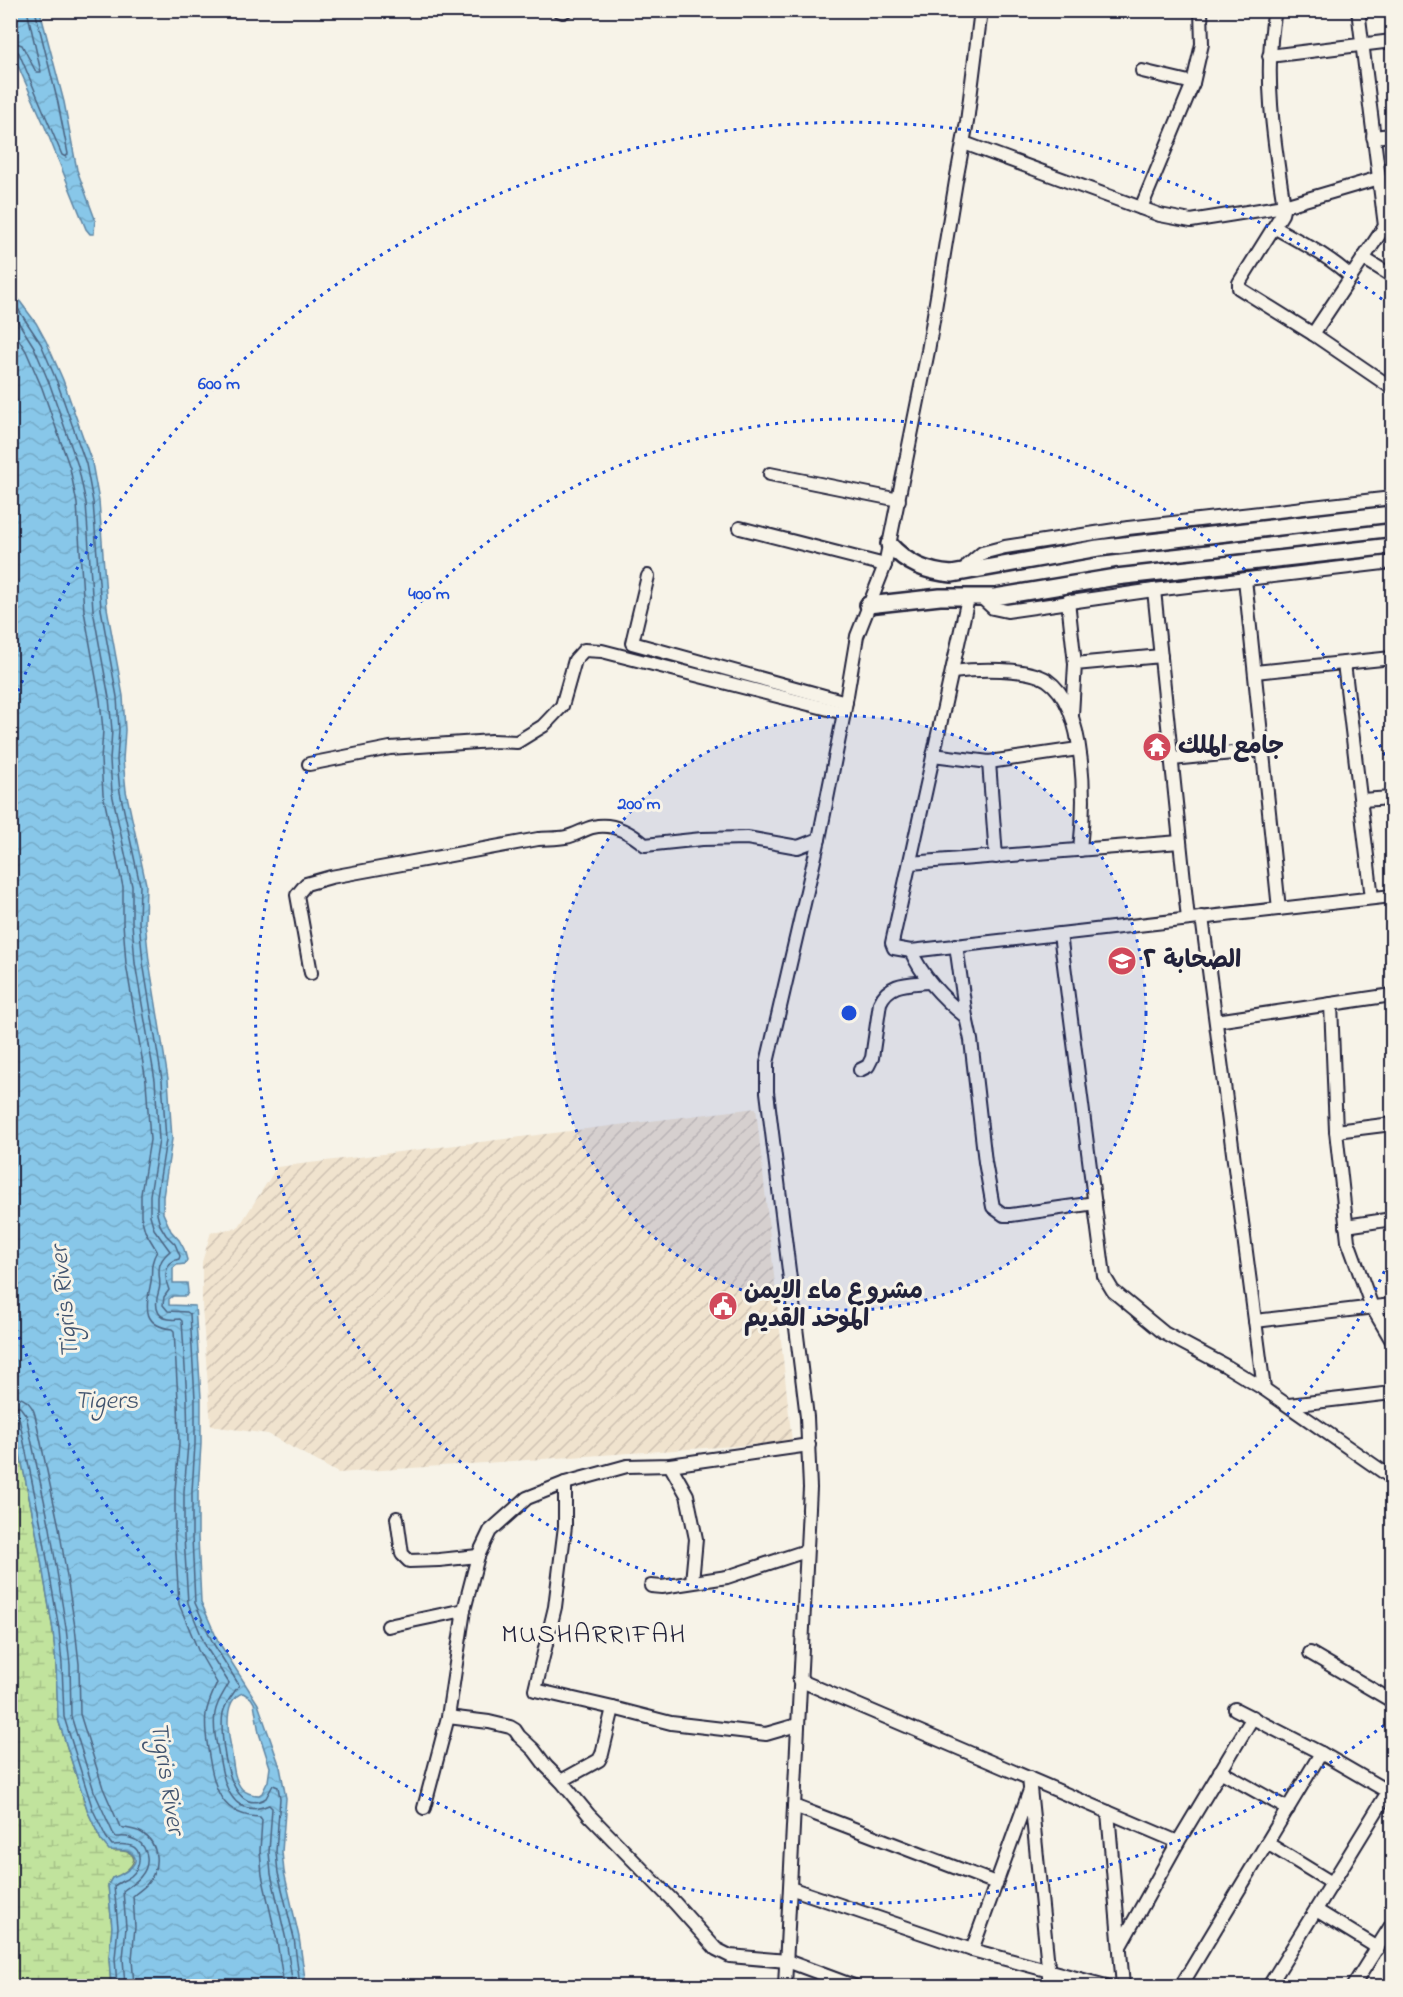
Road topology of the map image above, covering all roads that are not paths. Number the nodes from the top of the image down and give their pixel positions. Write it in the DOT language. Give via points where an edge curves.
graph roads {
  1 [pos="558,10"];
  2 [pos="566,10"];
  3 [pos="981,10"];
  4 [pos="1201,10"];
  5 [pos="1275,10"];
  6 [pos="1358,10"];
  7 [pos="1392,41"];
  8 [pos="1362,44"];
  9 [pos="1269,56"];
  10 [pos="1142,71"];
  11 [pos="1193,82"];
  12 [pos="1392,135"];
  13 [pos="1373,137"];
  14 [pos="964,143"];
  15 [pos="1379,178"];
  16 [pos="1284,206"];
  17 [pos="1141,208"];
  18 [pos="1388,226"];
  19 [pos="1274,227"];
  20 [pos="1363,258"];
  21 [pos="1351,276"];
  22 [pos="1392,276"];
  23 [pos="1313,334"];
  24 [pos="1392,388"];
  25 [pos="770,474"];
  26 [pos="1392,498"];
  27 [pos="899,500"];
  28 [pos="1392,514"];
  29 [pos="740,528"];
  30 [pos="890,544"];
  31 [pos="1392,546"];
  32 [pos="1392,562"];
  33 [pos="885,565"];
  34 [pos="941,573"];
  35 [pos="964,573"];
  36 [pos="648,576"];
  37 [pos="1245,579"];
  38 [pos="1154,590"];
  39 [pos="940,597"];
  40 [pos="975,598"];
  41 [pos="1068,601"];
  42 [pos="868,605"];
  43 [pos="1161,656"];
  44 [pos="1392,658"];
  45 [pos="1344,663"];
  46 [pos="1075,664"];
  47 [pos="952,672"];
  48 [pos="1255,672"];
  49 [pos="845,707"];
  50 [pos="1072,716"];
  51 [pos="1078,749"];
  52 [pos="1263,750"];
  53 [pos="933,755"];
  54 [pos="1172,759"];
  55 [pos="990,762"];
  56 [pos="309,764"];
  57 [pos="1392,798"];
  58 [pos="1360,800"];
  59 [pos="819,839"];
  60 [pos="1180,842"];
  61 [pos="1080,850"];
  62 [pos="996,857"];
  63 [pos="910,863"];
  64 [pos="1392,896"];
  65 [pos="1372,898"];
  66 [pos="1280,909"];
  67 [pos="1202,917"];
  68 [pos="1188,919"];
  69 [pos="1060,934"];
  70 [pos="956,945"];
  71 [pos="911,951"];
  72 [pos="311,973"];
  73 [pos="928,982"];
  74 [pos="1392,995"];
  75 [pos="1331,1004"];
  76 [pos="966,1017"];
  77 [pos="1216,1021"];
  78 [pos="860,1070"];
  79 [pos="1392,1124"];
  80 [pos="1336,1131"];
  81 [pos="1095,1203"];
  82 [pos="1392,1219"];
  83 [pos="1346,1226"];
  84 [pos="1392,1305"];
  85 [pos="1372,1307"];
  86 [pos="1256,1321"];
  87 [pos="1392,1341"];
  88 [pos="1264,1389"];
  89 [pos="1392,1393"];
  90 [pos="1289,1405"];
  91 [pos="809,1445"];
  92 [pos="670,1465"];
  93 [pos="1392,1478"];
  94 [pos="565,1484"];
  95 [pos="397,1518"];
  96 [pos="806,1551"];
  97 [pos="478,1556"];
  98 [pos="692,1582"];
  99 [pos="651,1586"];
  100 [pos="464,1610"];
  101 [pos="388,1626"];
  102 [pos="1310,1653"];
  103 [pos="799,1680"];
  104 [pos="1392,1701"];
  105 [pos="614,1708"];
  106 [pos="1235,1708"];
  107 [pos="448,1717"];
  108 [pos="1253,1718"];
  109 [pos="798,1725"];
  110 [pos="1321,1753"];
  111 [pos="1220,1771"];
  112 [pos="561,1780"];
  113 [pos="1030,1782"];
  114 [pos="1390,1793"];
  115 [pos="794,1806"];
  116 [pos="424,1808"];
  117 [pos="1288,1809"];
  118 [pos="1108,1812"];
  119 [pos="1178,1842"];
  120 [pos="1268,1843"];
  121 [pos="996,1883"];
  122 [pos="1332,1883"];
  123 [pos="790,1888"];
  124 [pos="1316,1910"];
  125 [pos="1392,1924"];
  126 [pos="1120,1946"];
  127 [pos="1378,1947"];
  128 [pos="972,1950"];
  129 [pos="787,1961"];
  130 [pos="1049,1972"];
  131 [pos="785,1986"];
  132 [pos="854,1986"];
  133 [pos="1050,1986"];
  134 [pos="1106,1986"];
  135 [pos="1124,1986"];
  136 [pos="1181,1986"];
  137 [pos="1269,1986"];
  138 [pos="1353,1986"];
  1 -- 2 [label="street"];
  3 -- 14 [label="street"];
  4 -- 11 [label="street" via="1202,44"];
  5 -- 9 [label="street"];
  6 -- 8 [label="street"];
  7 -- 8 [label="street"];
  8 -- 9 [label="street"];
  8 -- 13 [label="street"];
  9 -- 16 [label="street"];
  10 -- 11 [label="street"];
  11 -- 17 [label="street"];
  12 -- 13 [label="street"];
  13 -- 15 [label="street"];
  14 -- 17 [label="street"];
  14 -- 27 [label="street"];
  15 -- 16 [label="street"];
  15 -- 18 [label="street"];
  16 -- 17 [label="street" via="1191,221"];
  16 -- 19 [label="street"];
  18 -- 20 [label="street"];
  19 -- 21 [label="street"];
  19 -- 23 [label="street" via="1238,286"];
  20 -- 21 [label="street"];
  20 -- 22 [label="street"];
  21 -- 23 [label="street"];
  23 -- 24 [label="street"];
  25 -- 27 [label="street"];
  26 -- 35 [label="street" via="1118,529 1015,545 982,553"];
  27 -- 30 [label="street"];
  28 -- 35 [label="main road" via="1098,548"];
  29 -- 33 [label="street"];
  30 -- 33 [label="street"];
  30 -- 34 [label="main road" via="908,562"];
  31 -- 40 [label="main road" via="1116,577"];
  32 -- 37 [label="street"];
  33 -- 42 [label="street"];
  34 -- 35 [label="main road"];
  34 -- 39 [label="main road"];
  36 -- 49 [label="street" via="632,643"];
  37 -- 38 [label="street"];
  37 -- 48 [label="street"];
  38 -- 41 [label="street"];
  38 -- 43 [label="street"];
  39 -- 40 [label="main road"];
  39 -- 42 [label="main road"];
  40 -- 41 [label="street" via="1002,611"];
  40 -- 47 [label="street"];
  41 -- 46 [label="street"];
  42 -- 49 [label="street" via="857,636"];
  43 -- 46 [label="street"];
  43 -- 54 [label="street"];
  44 -- 45 [label="street"];
  45 -- 48 [label="street"];
  45 -- 58 [label="street"];
  46 -- 50 [label="street"];
  47 -- 50 [label="street" via="977,669 1028,673 1047,680 1060,693"];
  47 -- 53 [label="street"];
  48 -- 52 [label="street"];
  49 -- 56 [label="street" via="584,650 575,660 562,706 543,726 516,742 390,748"];
  49 -- 59 [label="street"];
  50 -- 51 [label="street"];
  51 -- 55 [label="street"];
  51 -- 61 [label="street" via="1083,810"];
  52 -- 54 [label="street"];
  52 -- 66 [label="street"];
  53 -- 55 [label="street"];
  53 -- 63 [label="street"];
  54 -- 60 [label="street"];
  55 -- 62 [label="street"];
  57 -- 58 [label="street"];
  58 -- 65 [label="street"];
  59 -- 72 [label="street" via="798,848 747,838 645,845 620,829 605,826 567,837 331,877 306,884 297,894"];
  59 -- 91 [label="street" via="767,1063 767,1092"];
  60 -- 61 [label="street"];
  60 -- 68 [label="street"];
  61 -- 62 [label="street"];
  62 -- 63 [label="street"];
  63 -- 71 [label="street" via="892,943 894,948"];
  64 -- 65 [label="street"];
  65 -- 66 [label="street"];
  66 -- 67 [label="street"];
  67 -- 68 [label="street"];
  67 -- 77 [label="street"];
  68 -- 69 [label="street"];
  69 -- 70 [label="street"];
  69 -- 81 [label="street"];
  70 -- 71 [label="street"];
  70 -- 76 [label="street"];
  71 -- 73 [label="street"];
  73 -- 76 [label="street"];
  73 -- 78 [label="street" via="900,985 887,991 880,1003 872,1058"];
  74 -- 75 [label="street"];
  75 -- 77 [label="street"];
  75 -- 80 [label="street"];
  76 -- 81 [label="street" via="993,1207 1011,1215"];
  77 -- 86 [label="street"];
  79 -- 80 [label="street"];
  80 -- 83 [label="street"];
  81 -- 88 [label="street" via="1104,1276 1113,1291 1164,1333"];
  82 -- 83 [label="street"];
  83 -- 85 [label="street" via="1350,1249"];
  84 -- 85 [label="street"];
  85 -- 86 [label="street"];
  85 -- 87 [label="street"];
  86 -- 88 [label="street"];
  88 -- 90 [label="street"];
  89 -- 90 [label="street"];
  90 -- 93 [label="street"];
  91 -- 92 [label="street"];
  91 -- 96 [label="street"];
  92 -- 94 [label="street" via="627,1466"];
  92 -- 98 [label="street" via="687,1495 692,1517 696,1539"];
  94 -- 97 [label="street" via="527,1498 490,1531"];
  94 -- 105 [label="street" via="565,1526 555,1607 535,1690"];
  95 -- 97 [label="street" via="402,1554 409,1561"];
  96 -- 98 [label="street" via="727,1577"];
  96 -- 103 [label="street"];
  97 -- 100 [label="street"];
  98 -- 99 [label="street"];
  100 -- 101 [label="street"];
  100 -- 107 [label="street"];
  102 -- 104 [label="street"];
  103 -- 109 [label="street"];
  103 -- 113 [label="street"];
  105 -- 109 [label="street" via="671,1724 709,1729 766,1734"];
  105 -- 112 [label="street" via="599,1760"];
  106 -- 108 [label="street"];
  107 -- 112 [label="street" via="510,1727"];
  107 -- 116 [label="street"];
  108 -- 110 [label="street"];
  108 -- 111 [label="street"];
  109 -- 115 [label="street"];
  110 -- 114 [label="street"];
  110 -- 117 [label="street"];
  111 -- 117 [label="street"];
  111 -- 119 [label="street"];
  112 -- 129 [label="street" via="589,1815 716,1949 730,1956"];
  113 -- 118 [label="street"];
  113 -- 121 [label="street"];
  113 -- 130 [label="street"];
  114 -- 122 [label="street"];
  115 -- 121 [label="street"];
  115 -- 123 [label="street"];
  117 -- 120 [label="street"];
  118 -- 119 [label="street"];
  118 -- 126 [label="street"];
  119 -- 126 [label="street"];
  120 -- 122 [label="street"];
  120 -- 136 [label="street"];
  121 -- 128 [label="street"];
  122 -- 124 [label="street"];
  123 -- 128 [label="street"];
  123 -- 129 [label="street"];
  124 -- 127 [label="street"];
  124 -- 137 [label="street"];
  125 -- 127 [label="street"];
  126 -- 135 [label="street"];
  127 -- 138 [label="street"];
  128 -- 130 [label="street"];
  129 -- 131 [label="street"];
  129 -- 132 [label="street"];
  130 -- 133 [label="street"];
  130 -- 134 [label="street"];
}
